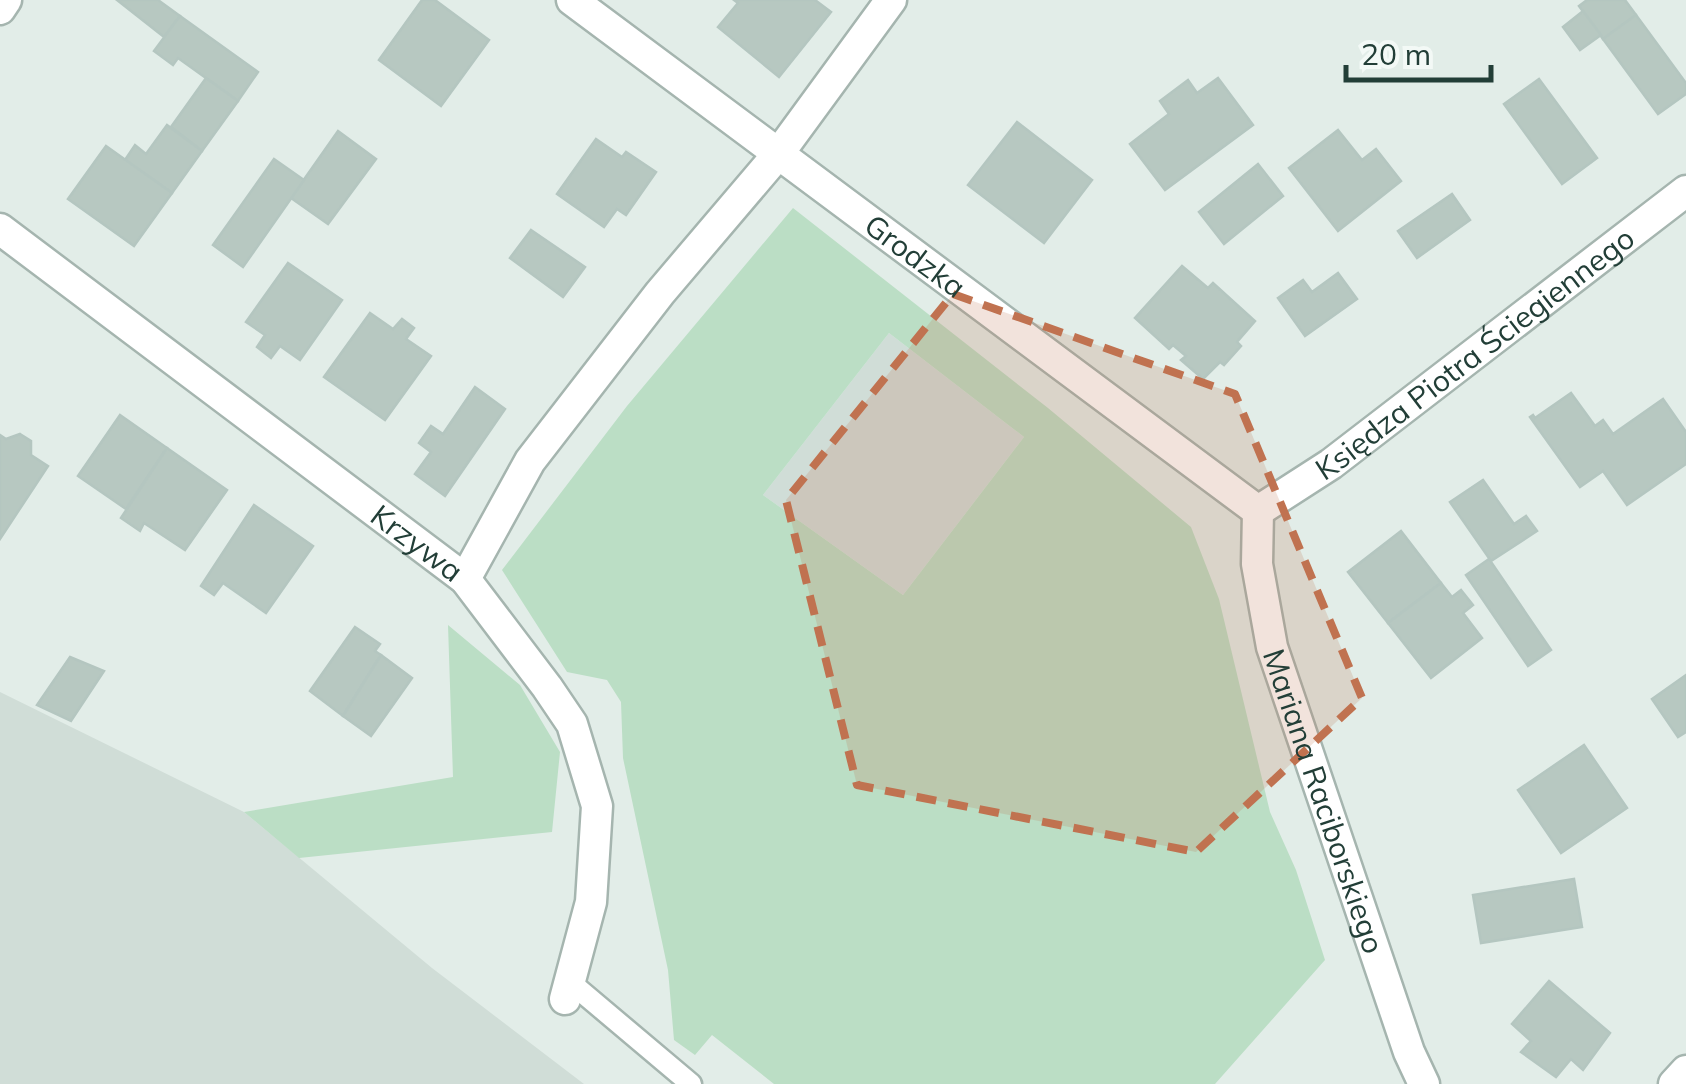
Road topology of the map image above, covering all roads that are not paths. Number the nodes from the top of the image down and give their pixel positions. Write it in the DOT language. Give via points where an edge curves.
graph roads {
  1 [pos="6,0"];
  2 [pos="572,0"];
  3 [pos="891,0"];
  4 [pos="0,8"];
  5 [pos="779,153"];
  6 [pos="1686,191"];
  7 [pos="0,229"];
  8 [pos="1258,511"];
  9 [pos="466,579"];
  10 [pos="568,991"];
  11 [pos="1686,1070"];
  12 [pos="690,1084"];
  13 [pos="1424,1084"];
  14 [pos="1674,1084"];
  1 -- 4 [label="street"];
  2 -- 5 [label="street, Grodzka"];
  3 -- 5 [label="street"];
  5 -- 8 [label="street, Grodzka"];
  5 -- 9 [label="street" via="530,462"];
  6 -- 8 [label="street, Księdza Piotra Ściegiennego" via="1330,464"];
  7 -- 9 [label="street, Krzywa"];
  8 -- 13 [label="street, Mariana Raciborskiego" via="1257,564 1272,647"];
  9 -- 10 [label="street, Krzywa" via="572,724 597,806 591,902"];
  10 -- 12 [label="lane"];
  11 -- 14 [label="street"];
}
